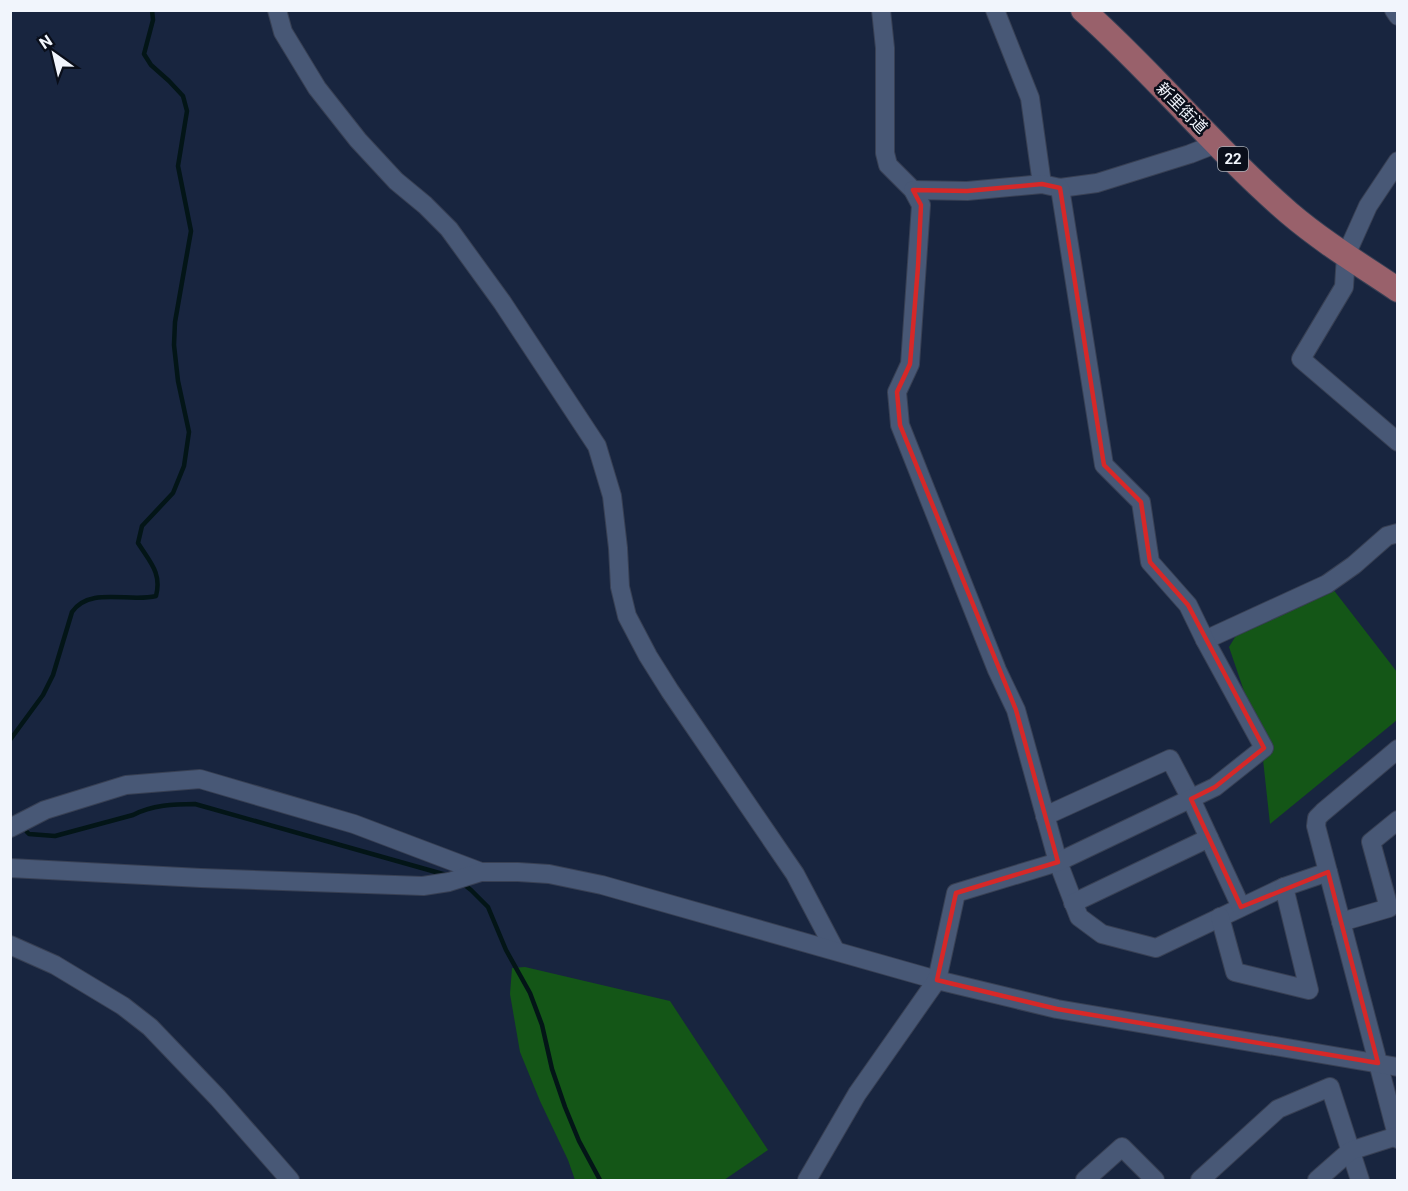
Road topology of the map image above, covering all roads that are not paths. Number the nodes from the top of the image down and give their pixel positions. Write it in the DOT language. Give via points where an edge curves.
graph roads {
  1 [pos="277,10"];
  2 [pos="881,10"];
  3 [pos="995,10"];
  4 [pos="1083,10"];
  5 [pos="1394,10"];
  6 [pos="1398,16"];
  7 [pos="1218,143"];
  8 [pos="1398,161"];
  9 [pos="1051,186"];
  10 [pos="913,190"];
  11 [pos="1346,255"];
  12 [pos="1398,290"];
  13 [pos="1398,442"];
  14 [pos="1398,533"];
  15 [pos="1205,640"];
  16 [pos="1398,749"];
  17 [pos="1191,799"];
  18 [pos="1045,816"];
  19 [pos="1398,820"];
  20 [pos="10,828"];
  21 [pos="1209,838"];
  22 [pos="1058,862"];
  23 [pos="10,868"];
  24 [pos="1328,872"];
  25 [pos="465,877"];
  26 [pos="1284,888"];
  27 [pos="1073,903"];
  28 [pos="1241,907"];
  29 [pos="1393,907"];
  30 [pos="1220,917"];
  31 [pos="1341,922"];
  32 [pos="10,945"];
  33 [pos="835,950"];
  34 [pos="937,980"];
  35 [pos="1378,1063"];
  36 [pos="1398,1067"];
  37 [pos="1397,1137"];
  38 [pos="1350,1151"];
  39 [pos="290,1180"];
  40 [pos="807,1180"];
  41 [pos="1085,1180"];
  42 [pos="1155,1180"];
  43 [pos="1200,1180"];
  44 [pos="1317,1180"];
  45 [pos="1360,1180"];
  1 -- 33 [label="street" via="283,32 317,88 396,181 449,229 597,446 612,496 620,587 627,616 670,691 795,874"];
  2 -- 10 [label="street" via="885,153 888,165"];
  3 -- 9 [label="street" via="1030,98"];
  4 -- 7 [label="main road, 新里街道 / 22"];
  5 -- 6 [label="street"];
  7 -- 9 [label="street" via="1097,183"];
  7 -- 11 [label="main road, 新里街道 / 22" via="1290,213"];
  8 -- 11 [label="street" via="1368,206"];
  9 -- 10 [label="street"];
  9 -- 15 [label="street" via="1104,465 1141,502 1150,562 1188,605"];
  10 -- 18 [label="street" via="921,205 918,267 910,364 897,392 900,425 1016,710"];
  11 -- 12 [label="main road, 新里街道 / 22"];
  11 -- 13 [label="street" via="1344,287 1301,359"];
  14 -- 15 [label="street" via="1387,536 1327,584"];
  15 -- 17 [label="street" via="1264,748 1215,787"];
  16 -- 24 [label="street" via="1317,818"];
  17 -- 18 [label="street" via="1170,759"];
  17 -- 21 [label="street"];
  17 -- 22 [label="street"];
  18 -- 22 [label="street"];
  19 -- 29 [label="street" via="1371,842"];
  20 -- 25 [label="street" via="45,810 126,785 200,779 354,824"];
  21 -- 27 [label="street"];
  21 -- 28 [label="street"];
  22 -- 27 [label="street"];
  22 -- 34 [label="street" via="956,893"];
  23 -- 25 [label="street" via="423,886"];
  24 -- 26 [label="street"];
  24 -- 31 [label="street"];
  25 -- 33 [label="street" via="549,874"];
  26 -- 28 [label="street"];
  26 -- 30 [label="street" via="1309,990 1235,972"];
  27 -- 30 [label="street" via="1079,917 1101,934 1156,948"];
  28 -- 30 [label="street"];
  29 -- 31 [label="street"];
  31 -- 35 [label="street"];
  32 -- 39 [label="street" via="55,965 150,1027"];
  33 -- 34 [label="street"];
  34 -- 35 [label="street" via="1057,1009"];
  34 -- 40 [label="street" via="857,1094"];
  35 -- 36 [label="street"];
  35 -- 37 [label="street"];
  37 -- 38 [label="street"];
  38 -- 43 [label="street" via="1330,1088 1278,1109"];
  38 -- 44 [label="street"];
  38 -- 45 [label="street"];
  41 -- 42 [label="street" via="1122,1147"];
}
